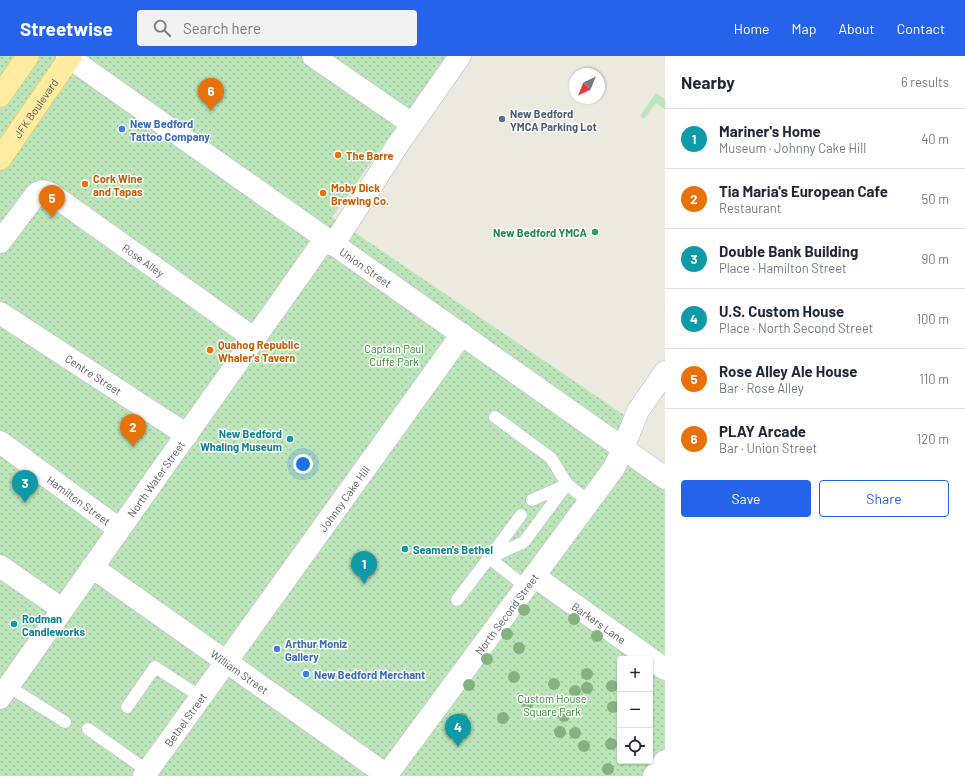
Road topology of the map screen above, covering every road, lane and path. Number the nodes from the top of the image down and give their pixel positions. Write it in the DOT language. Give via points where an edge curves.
graph roads {
  1 [pos="28,56"];
  2 [pos="313,56"];
  3 [pos="460,56"];
  4 [pos="69,57"];
  5 [pos="0,96"];
  6 [pos="412,124"];
  7 [pos="0,159"];
  8 [pos="0,242"];
  9 [pos="329,242"];
  10 [pos="0,313"];
  11 [pos="462,334"];
  12 [pos="255,339"];
  13 [pos="665,372"];
  14 [pos="494,417"];
  15 [pos="187,435"];
  16 [pos="0,442"];
  17 [pos="623,448"];
  18 [pos="665,478"];
  19 [pos="567,484"];
  20 [pos="532,500"];
  21 [pos="589,502"];
  22 [pos="521,515"];
  23 [pos="119,529"];
  24 [pos="489,558"];
  25 [pos="0,566"];
  26 [pos="92,567"];
  27 [pos="530,581"];
  28 [pos="457,600"];
  29 [pos="62,609"];
  30 [pos="226,662"];
  31 [pos="665,669"];
  32 [pos="4,692"];
  33 [pos="201,698"];
  34 [pos="127,707"];
  35 [pos="65,722"];
  36 [pos="88,728"];
  37 [pos="665,761"];
  38 [pos="146,773"];
  39 [pos="387,776"];
  40 [pos="654,776"];
  1 -- 5 [label="main road"];
  2 -- 6 [label="street"];
  3 -- 6 [label="street, North Water Street"];
  4 -- 7 [label="main road, JFK Boulevard"];
  4 -- 9 [label="street, Union Street"];
  6 -- 9 [label="street, North Water Street"];
  8 -- 12 [label="street, Rose Alley" via="40,192 50,193"];
  9 -- 11 [label="street, Union Street"];
  9 -- 12 [label="street, North Water Street"];
  10 -- 15 [label="street, Centre Street"];
  11 -- 17 [label="street, Union Street"];
  11 -- 30 [label="street, Johnny Cake Hill"];
  12 -- 15 [label="street, North Water Street"];
  13 -- 17 [label="street, North Second Street" via="638,411"];
  14 -- 19 [label="lane" via="551,458"];
  15 -- 23 [label="street, North Water Street"];
  16 -- 23 [label="street, Hamilton Street"];
  17 -- 18 [label="street, Union Street"];
  17 -- 21 [label="street, North Second Street" via="614,468"];
  19 -- 20 [label="lane"];
  19 -- 21 [label="lane"];
  19 -- 24 [label="lane" via="524,542"];
  21 -- 27 [label="street, North Second Street"];
  22 -- 24 [label="lane"];
  23 -- 26 [label="street, North Water Street"];
  24 -- 27 [label="lane"];
  24 -- 28 [label="lane"];
  25 -- 29 [label="street"];
  26 -- 29 [label="street, North Water Street"];
  26 -- 30 [label="street, William Street"];
  27 -- 31 [label="street, Barkers Lane"];
  27 -- 39 [label="street, North Second Street"];
  29 -- 32 [label="street, North Water Street"];
  30 -- 33 [label="street, Bethel Street"];
  30 -- 39 [label="street, William Street"];
  32 -- 35 [label="lane"];
  33 -- 34 [label="lane" via="155,667"];
  33 -- 38 [label="street, Bethel Street"];
  36 -- 38 [label="lane"];
  37 -- 40 [label="street"];
}
